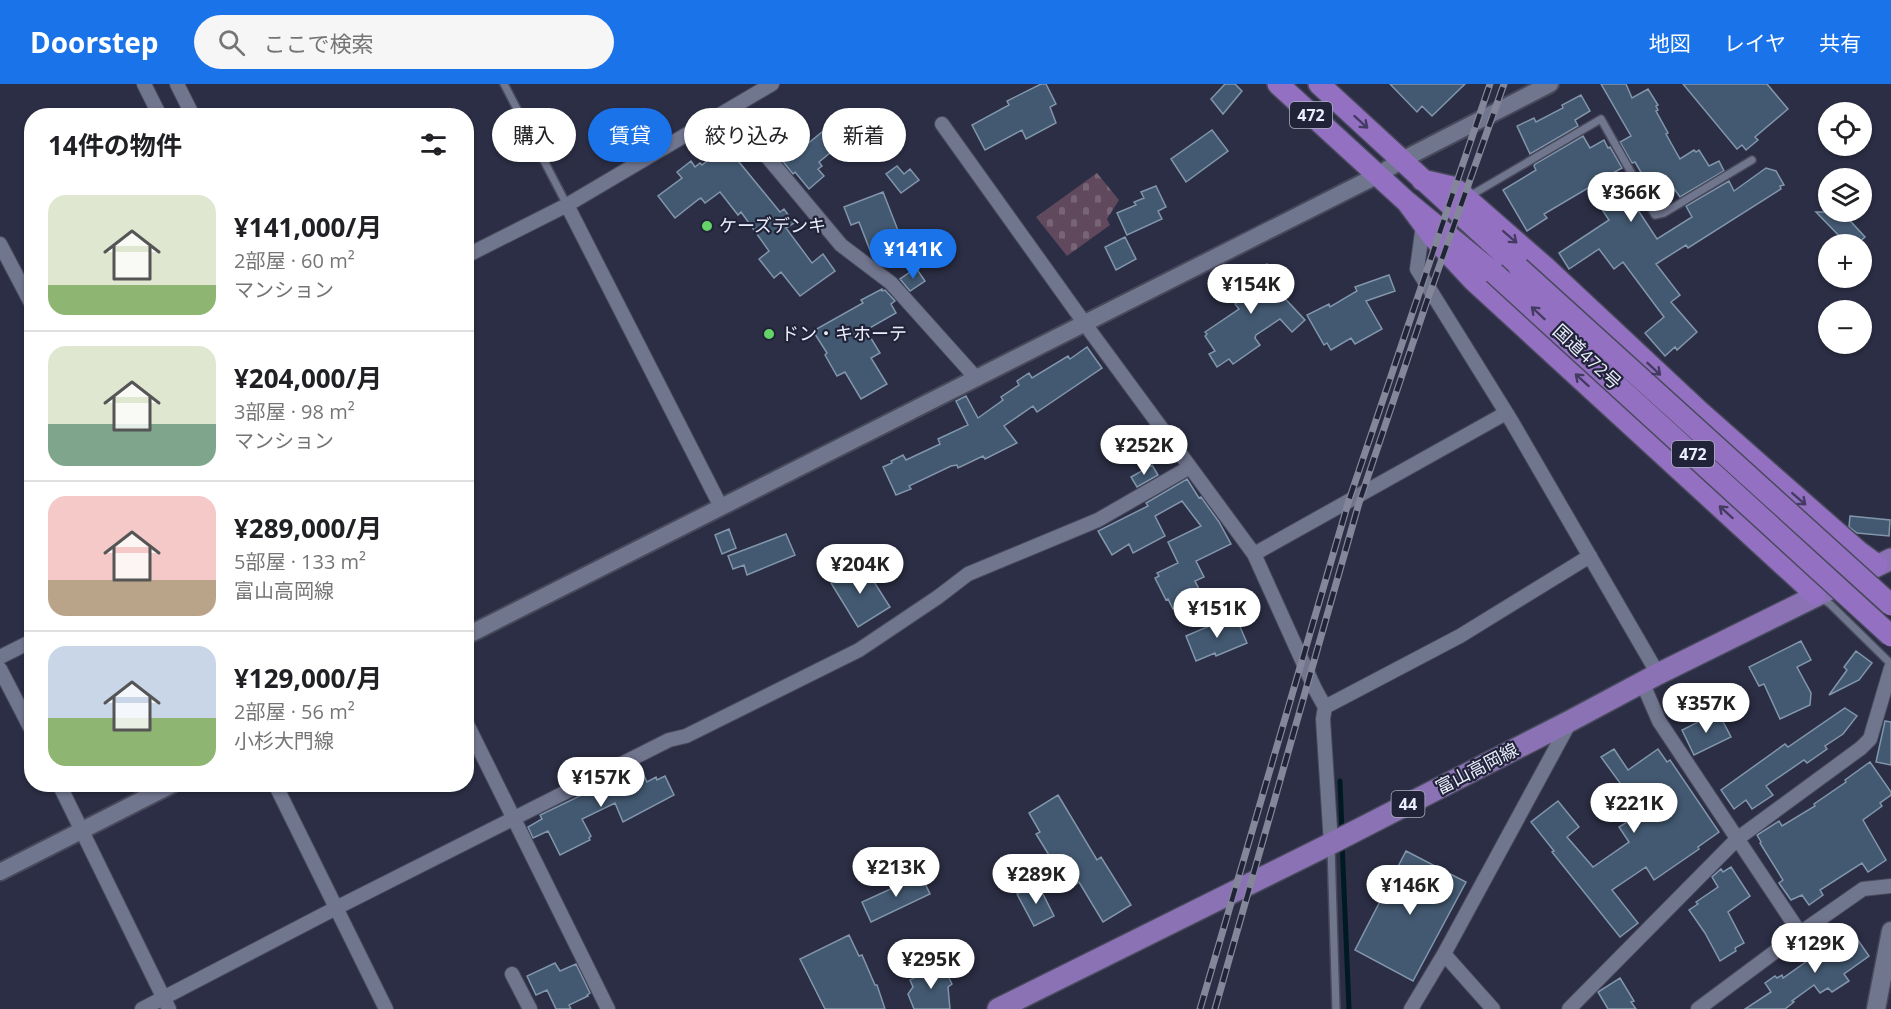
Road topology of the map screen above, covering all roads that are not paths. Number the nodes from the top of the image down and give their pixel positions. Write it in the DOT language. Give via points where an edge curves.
graph roads {
  1 [pos="144,84"];
  2 [pos="177,84"];
  3 [pos="516,84"];
  4 [pos="772,84"];
  5 [pos="1278,84"];
  6 [pos="1319,84"];
  7 [pos="1550,84"];
  8 [pos="505,86"];
  9 [pos="156,108"];
  10 [pos="189,108"];
  11 [pos="731,108"];
  12 [pos="942,124"];
  13 [pos="684,136"];
  14 [pos="1402,160"];
  15 [pos="1752,160"];
  16 [pos="772,162"];
  17 [pos="1378,175"];
  18 [pos="1422,180"];
  19 [pos="1466,198"];
  20 [pos="1407,202"];
  21 [pos="567,205"];
  22 [pos="1423,225"];
  23 [pos="0,243"];
  24 [pos="474,252"];
  25 [pos="24,290"];
  26 [pos="1085,323"];
  27 [pos="977,379"];
  28 [pos="1506,413"];
  29 [pos="1190,467"];
  30 [pos="721,507"];
  31 [pos="1254,554"];
  32 [pos="1590,556"];
  33 [pos="1884,562"];
  34 [pos="1815,594"];
  35 [pos="1891,605"];
  36 [pos="474,632"];
  37 [pos="1891,636"];
  38 [pos="24,645"];
  39 [pos="0,657"];
  40 [pos="1891,666"];
  41 [pos="0,669"];
  42 [pos="1650,678"];
  43 [pos="1325,708"];
  44 [pos="24,716"];
  45 [pos="1570,721"];
  46 [pos="474,738"];
  47 [pos="63,792"];
  48 [pos="158,792"];
  49 [pos="279,792"];
  50 [pos="514,818"];
  51 [pos="82,831"];
  52 [pos="1737,840"];
  53 [pos="1331,844"];
  54 [pos="0,872"];
  55 [pos="1891,886"];
  56 [pos="336,908"];
  57 [pos="1891,930"];
  58 [pos="1800,933"];
  59 [pos="1444,954"];
  60 [pos="512,974"];
  61 [pos="167,1004"];
  62 [pos="142,1009"];
  63 [pos="386,1009"];
  64 [pos="530,1009"];
  65 [pos="608,1009"];
  66 [pos="998,1009"];
  67 [pos="1336,1009"];
  68 [pos="1411,1009"];
  69 [pos="1493,1009"];
  70 [pos="1569,1009"];
  71 [pos="1698,1009"];
  72 [pos="1876,1009"];
  1 -- 9 [label="street"];
  2 -- 10 [label="street"];
  3 -- 8 [label="lane"];
  4 -- 11 [label="street"];
  5 -- 17 [label="highway, 国道472号 / 472"];
  6 -- 14 [label="highway, 国道472号 / 472, one-way"];
  7 -- 14 [label="street"];
  8 -- 21 [label="lane"];
  12 -- 26 [label="street"];
  13 -- 21 [label="street"];
  14 -- 17 [label="street"];
  14 -- 18 [label="highway, 国道472号 / 472"];
  15 -- 19 [label="lane" via="1664,213 1654,214 1601,119"];
  16 -- 27 [label="street" via="841,244 891,283"];
  17 -- 20 [label="highway, 国道472号 / 472"];
  17 -- 26 [label="street"];
  18 -- 19 [label="highway" via="1452,186"];
  18 -- 35 [label="highway, 国道472号 / 472, bridge"];
  19 -- 33 [label="highway, one-way" via="1849,543"];
  20 -- 22 [label="highway"];
  37 -- 20 [label="highway, 国道472号 / 472, one-way, bridge" via="1494,273"];
  21 -- 24 [label="street"];
  21 -- 30 [label="street"];
  22 -- 28 [label="street" via="1417,269"];
  34 -- 22 [label="highway, one-way" via="1474,281"];
  23 -- 25 [label="street"];
  26 -- 27 [label="street"];
  26 -- 29 [label="street"];
  27 -- 30 [label="street"];
  28 -- 31 [label="street"];
  28 -- 32 [label="street"];
  29 -- 31 [label="street"];
  29 -- 50 [label="street" via="1098,520 968,574 859,650"];
  30 -- 36 [label="street"];
  31 -- 43 [label="street"];
  32 -- 42 [label="street"];
  32 -- 43 [label="street" via="1460,636"];
  33 -- 34 [label="main road, 富山高岡線 / 44"];
  34 -- 40 [label="lane" via="1830,604"];
  34 -- 42 [label="main road, 富山高岡線 / 44"];
  38 -- 39 [label="street"];
  40 -- 52 [label="street" via="1870,739"];
  41 -- 44 [label="street"];
  42 -- 45 [label="main road, 富山高岡線 / 44"];
  42 -- 52 [label="street" via="1659,721"];
  43 -- 53 [label="street"];
  45 -- 53 [label="main road, 富山高岡線 / 44"];
  45 -- 59 [label="street"];
  46 -- 50 [label="street"];
  47 -- 51 [label="street"];
  48 -- 51 [label="street"];
  49 -- 56 [label="street"];
  50 -- 56 [label="street"];
  50 -- 65 [label="street"];
  51 -- 54 [label="street"];
  51 -- 61 [label="street"];
  52 -- 58 [label="street"];
  52 -- 70 [label="street"];
  53 -- 66 [label="main road, 富山高岡線 / 44"];
  53 -- 67 [label="lane"];
  55 -- 58 [label="street" via="1863,890"];
  56 -- 61 [label="street"];
  56 -- 63 [label="street"];
  57 -- 72 [label="main road"];
  58 -- 71 [label="street"];
  59 -- 68 [label="street"];
  59 -- 69 [label="street"];
  60 -- 64 [label="street"];
  61 -- 62 [label="street"];
}
